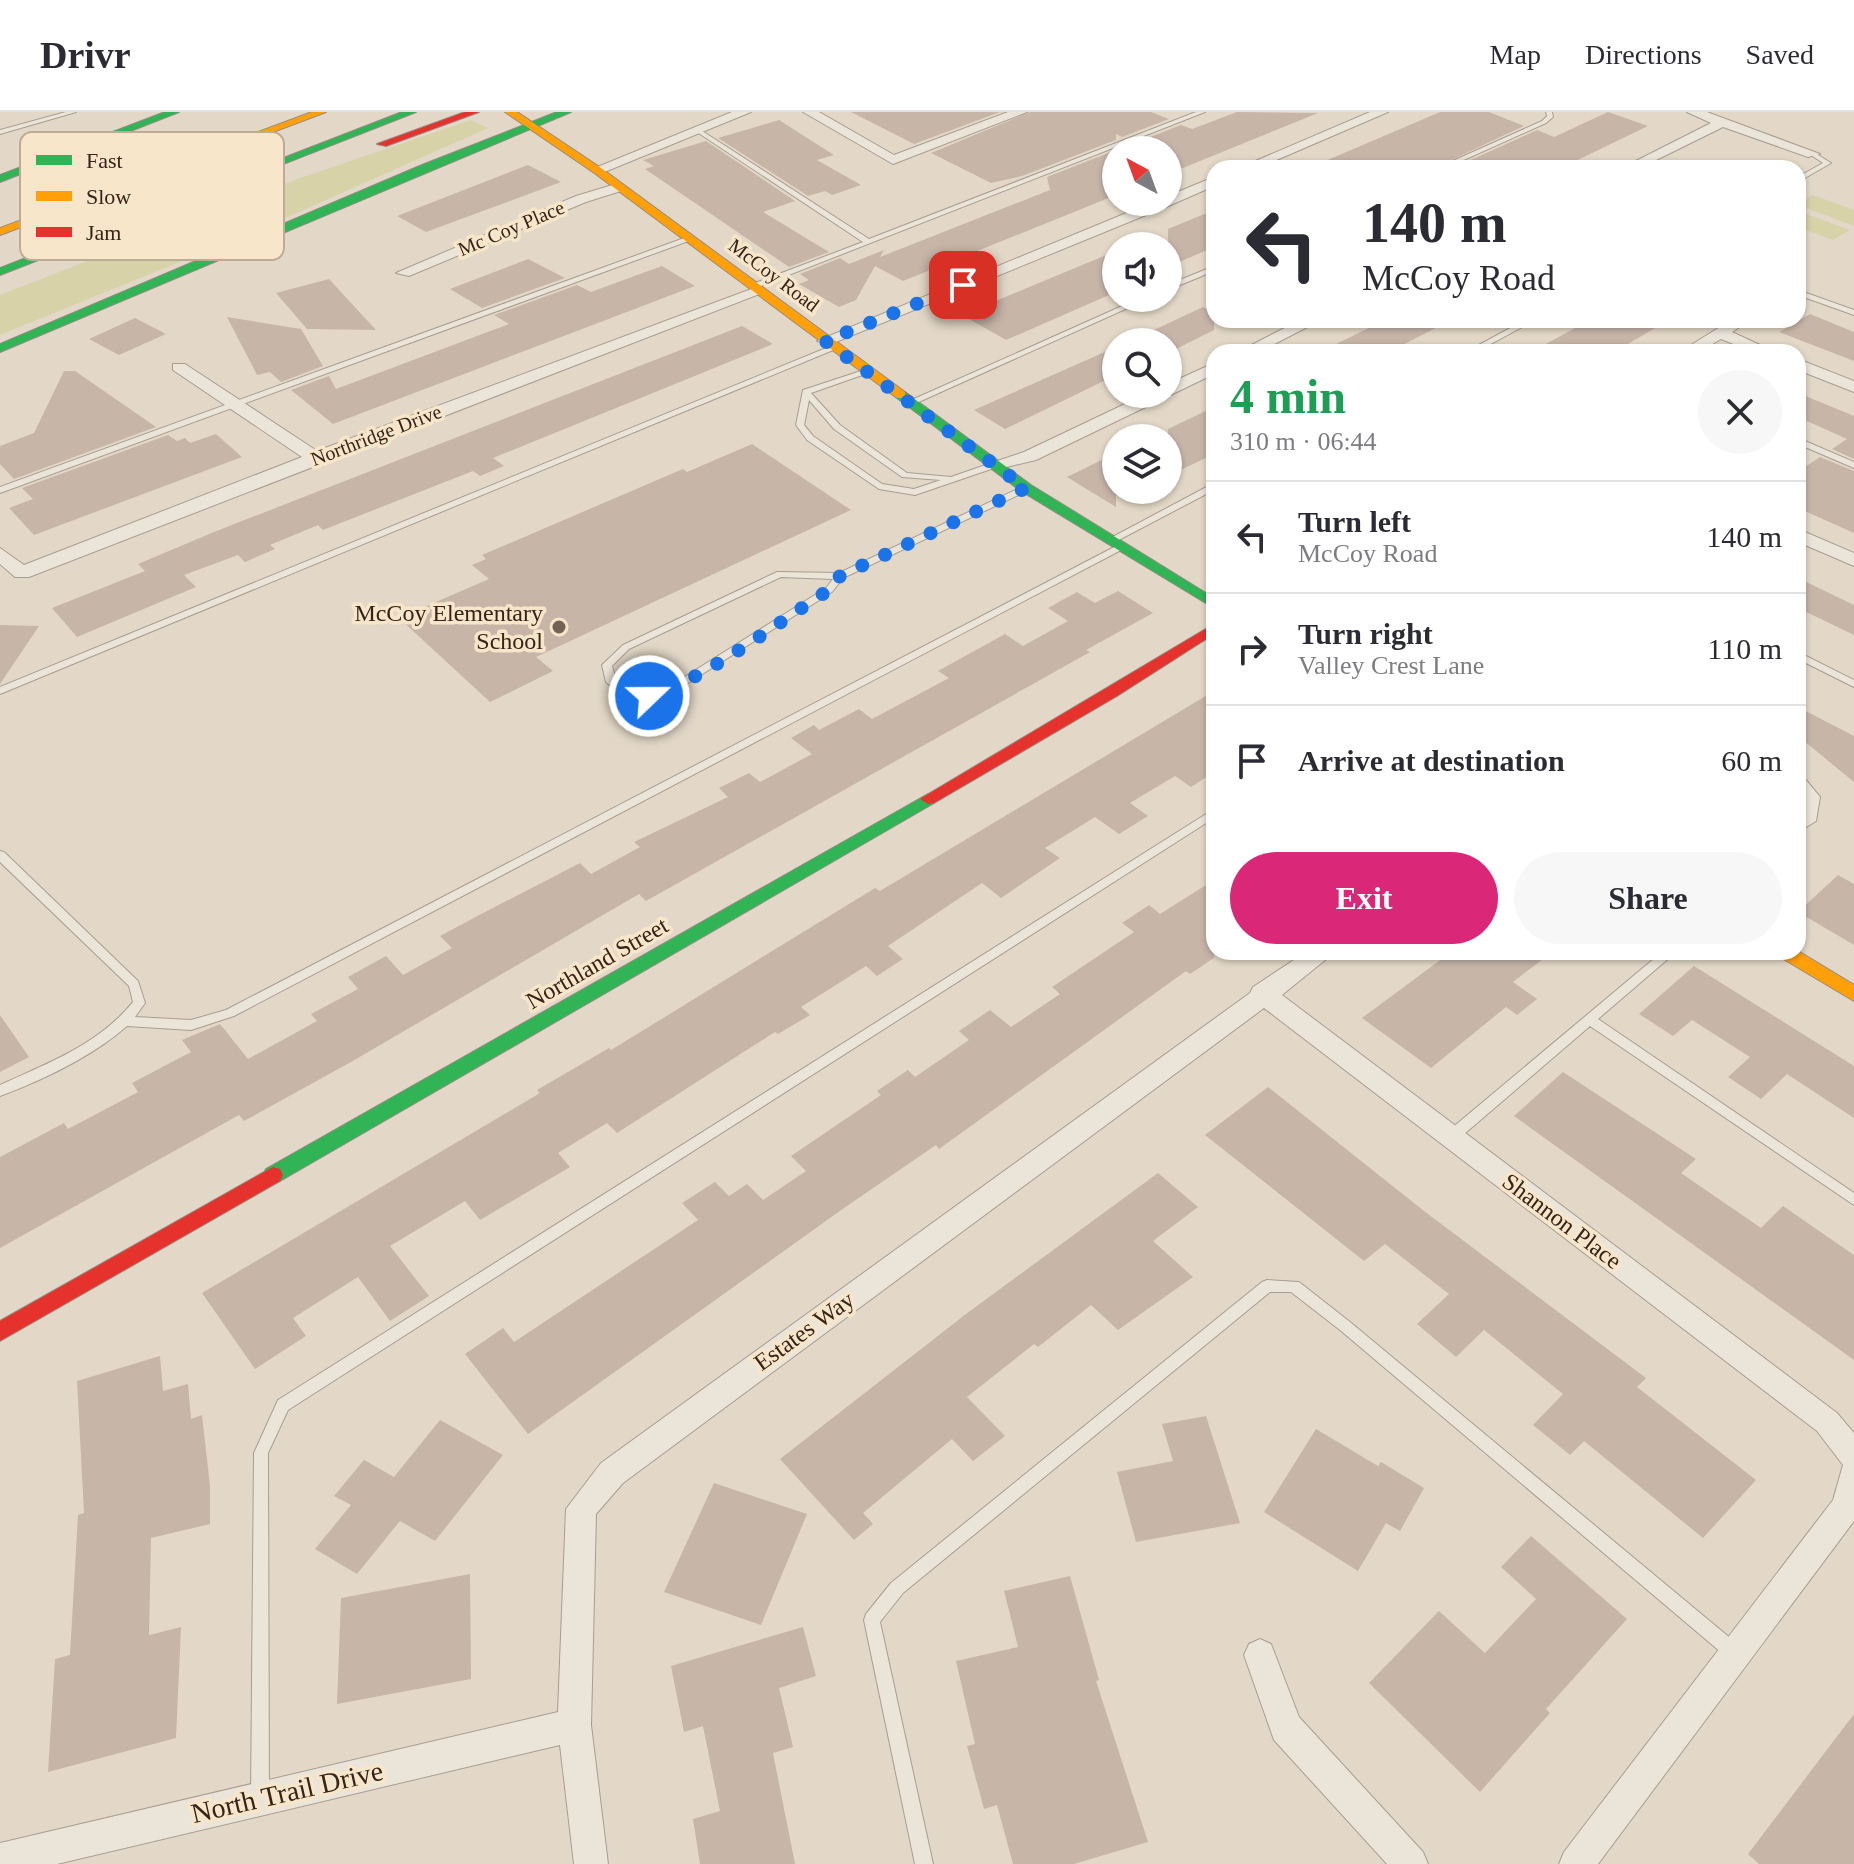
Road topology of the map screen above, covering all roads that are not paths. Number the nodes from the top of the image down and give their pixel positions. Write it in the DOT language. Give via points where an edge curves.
graph roads {
  1 [pos="73,112"];
  2 [pos="174,112"];
  3 [pos="270,112"];
  4 [pos="321,112"];
  5 [pos="411,112"];
  6 [pos="474,112"];
  7 [pos="510,112"];
  8 [pos="566,112"];
  9 [pos="744,112"];
  10 [pos="810,112"];
  11 [pos="1020,112"];
  12 [pos="1202,112"];
  13 [pos="1381,112"];
  14 [pos="1549,112"];
  15 [pos="1694,112"];
  16 [pos="1723,122"];
  17 [pos="532,125"];
  18 [pos="697,130"];
  19 [pos="0,132"];
  20 [pos="120,132"];
  21 [pos="219,132"];
  22 [pos="268,132"];
  23 [pos="1813,154"];
  24 [pos="1265,160"];
  25 [pos="1458,160"];
  26 [pos="1645,160"];
  27 [pos="284,162"];
  28 [pos="597,170"];
  29 [pos="1806,175"];
  30 [pos="284,178"];
  31 [pos="1206,184"];
  32 [pos="619,187"];
  33 [pos="1182,194"];
  34 [pos="20,214"];
  35 [pos="1131,216"];
  36 [pos="0,223"];
  37 [pos="20,225"];
  38 [pos="284,229"];
  39 [pos="0,232"];
  40 [pos="690,239"];
  41 [pos="867,241"];
  42 [pos="32,260"];
  43 [pos="210,260"];
  44 [pos="1206,271"];
  45 [pos="0,272"];
  46 [pos="404,273"];
  47 [pos="1182,282"];
  48 [pos="756,289"];
  49 [pos="1806,295"];
  50 [pos="1114,312"];
  51 [pos="1854,313"];
  52 [pos="1296,328"];
  53 [pos="1516,328"];
  54 [pos="1728,328"];
  55 [pos="1720,333"];
  56 [pos="1263,344"];
  57 [pos="1485,344"];
  58 [pos="1701,344"];
  59 [pos="1747,344"];
  60 [pos="830,345"];
  61 [pos="0,348"];
  62 [pos="179,367"];
  63 [pos="1806,367"];
  64 [pos="867,372"];
  65 [pos="1206,372"];
  66 [pos="1182,383"];
  67 [pos="1854,387"];
  68 [pos="806,392"];
  69 [pos="234,402"];
  70 [pos="909,403"];
  71 [pos="1130,408"];
  72 [pos="1806,444"];
  73 [pos="315,458"];
  74 [pos="994,465"];
  75 [pos="1854,465"];
  76 [pos="956,478"];
  77 [pos="1026,488"];
  78 [pos="0,490"];
  79 [pos="1206,491"];
  80 [pos="1806,539"];
  81 [pos="1115,544"];
  82 [pos="0,554"];
  83 [pos="1854,560"];
  84 [pos="840,576"];
  85 [pos="1206,599"];
  86 [pos="1206,633"];
  87 [pos="1806,659"];
  88 [pos="1854,684"];
  89 [pos="0,691"];
  90 [pos="1806,794"];
  91 [pos="1206,818"];
  92 [pos="1806,818"];
  93 [pos="0,855"];
  94 [pos="1311,960"];
  95 [pos="1661,960"];
  96 [pos="1799,960"];
  97 [pos="1262,993"];
  98 [pos="1854,994"];
  99 [pos="1590,1020"];
  100 [pos="127,1021"];
  101 [pos="0,1091"];
  102 [pos="1451,1137"];
  103 [pos="1854,1200"];
  104 [pos="0,1332"];
  105 [pos="1854,1456"];
  106 [pos="1854,1475"];
  107 [pos="1735,1654"];
  108 [pos="1260,1655"];
  109 [pos="574,1725"];
  110 [pos="260,1799"];
  111 [pos="0,1860"];
  112 [pos="591,1864"];
  113 [pos="924,1864"];
  114 [pos="1411,1864"];
  115 [pos="1576,1864"];
  1 -- 19 [label="lane"];
  2 -- 20 [label="main road"];
  3 -- 21 [label="main road"];
  4 -- 22 [label="main road"];
  5 -- 27 [label="main road"];
  6 -- 30 [label="main road"];
  7 -- 17 [label="main road, McCoy Road"];
  8 -- 17 [label="main road"];
  9 -- 18 [label="street"];
  10 -- 11 [label="street" via="893,160"];
  12 -- 41 [label="lane"];
  13 -- 24 [label="street"];
  14 -- 25 [label="lane" via="1544,122"];
  15 -- 16 [label="street"];
  16 -- 23 [label="street"];
  16 -- 26 [label="street"];
  17 -- 28 [label="main road, McCoy Road"];
  17 -- 38 [label="main road"];
  18 -- 28 [label="street"];
  18 -- 41 [label="lane"];
  23 -- 29 [label="lane" via="1828,163"];
  28 -- 32 [label="main road, McCoy Road"];
  31 -- 33 [label="street"];
  32 -- 40 [label="main road, McCoy Road"];
  32 -- 46 [label="street, Mc Coy Place"];
  34 -- 36 [label="main road"];
  35 -- 60 [label="street"];
  37 -- 39 [label="main road"];
  40 -- 48 [label="main road, McCoy Road"];
  40 -- 69 [label="lane"];
  41 -- 48 [label="lane"];
  42 -- 45 [label="main road"];
  43 -- 61 [label="main road"];
  44 -- 47 [label="lane"];
  48 -- 60 [label="main road, McCoy Road"];
  48 -- 73 [label="street, Northridge Drive"];
  49 -- 51 [label="lane"];
  50 -- 70 [label="lane"];
  52 -- 56 [label="street"];
  53 -- 57 [label="lane"];
  54 -- 55 [label="street"];
  55 -- 58 [label="street"];
  55 -- 59 [label="street"];
  60 -- 64 [label="main road, McCoy Road"];
  60 -- 89 [label="lane"];
  62 -- 69 [label="street"];
  63 -- 67 [label="street"];
  64 -- 68 [label="lane"];
  64 -- 70 [label="main road, McCoy Road"];
  65 -- 66 [label="street"];
  68 -- 76 [label="lane" via="837,427 905,475"];
  68 -- 76 [label="lane" via="800,425 805,432 879,486 915,492"];
  69 -- 73 [label="street"];
  69 -- 78 [label="lane"];
  70 -- 74 [label="main road, McCoy Road"];
  71 -- 74 [label="street" via="1030,456"];
  72 -- 75 [label="lane"];
  73 -- 82 [label="street, Northridge Drive" via="22,573"];
  74 -- 76 [label="lane"];
  74 -- 77 [label="main road, McCoy Road"];
  77 -- 81 [label="main road, McCoy Road"];
  77 -- 84 [label="lane"];
  79 -- 81 [label="lane"];
  80 -- 83 [label="street"];
  81 -- 85 [label="main road, McCoy Road"];
  81 -- 100 [label="lane" via="230,1013 191,1025"];
  84 -- 84 [label="lane" via="780,574 626,647 607,665 611,682 649,696 670,690 829,590"];
  86 -- 104 [label="main road, Northland Street" via="1044,733"];
  87 -- 88 [label="lane"];
  90 -- 92 [label="street"];
  91 -- 110 [label="lane" via="283,1405 261,1453"];
  93 -- 100 [label="lane" via="134,984 139,1003"];
  94 -- 97 [label="street, Estates Way"];
  95 -- 99 [label="lane"];
  96 -- 98 [label="main road"];
  97 -- 102 [label="street, Shannon Place"];
  97 -- 109 [label="street, Estates Way" via="612,1473 581,1509"];
  99 -- 102 [label="lane"];
  99 -- 103 [label="lane"];
  100 -- 101 [label="lane" via="98,1042"];
  102 -- 105 [label="street, Shannon Place" via="1827,1422"];
  106 -- 107 [label="street" via="1847,1506"];
  107 -- 113 [label="lane" via="1335,1318 1294,1286 1267,1286 897,1588 872,1620"];
  107 -- 115 [label="street"];
  108 -- 114 [label="street" via="1286,1728"];
  109 -- 110 [label="street, North Trail Drive"];
  109 -- 112 [label="street, Estates Way"];
  110 -- 111 [label="street, North Trail Drive"];
}
